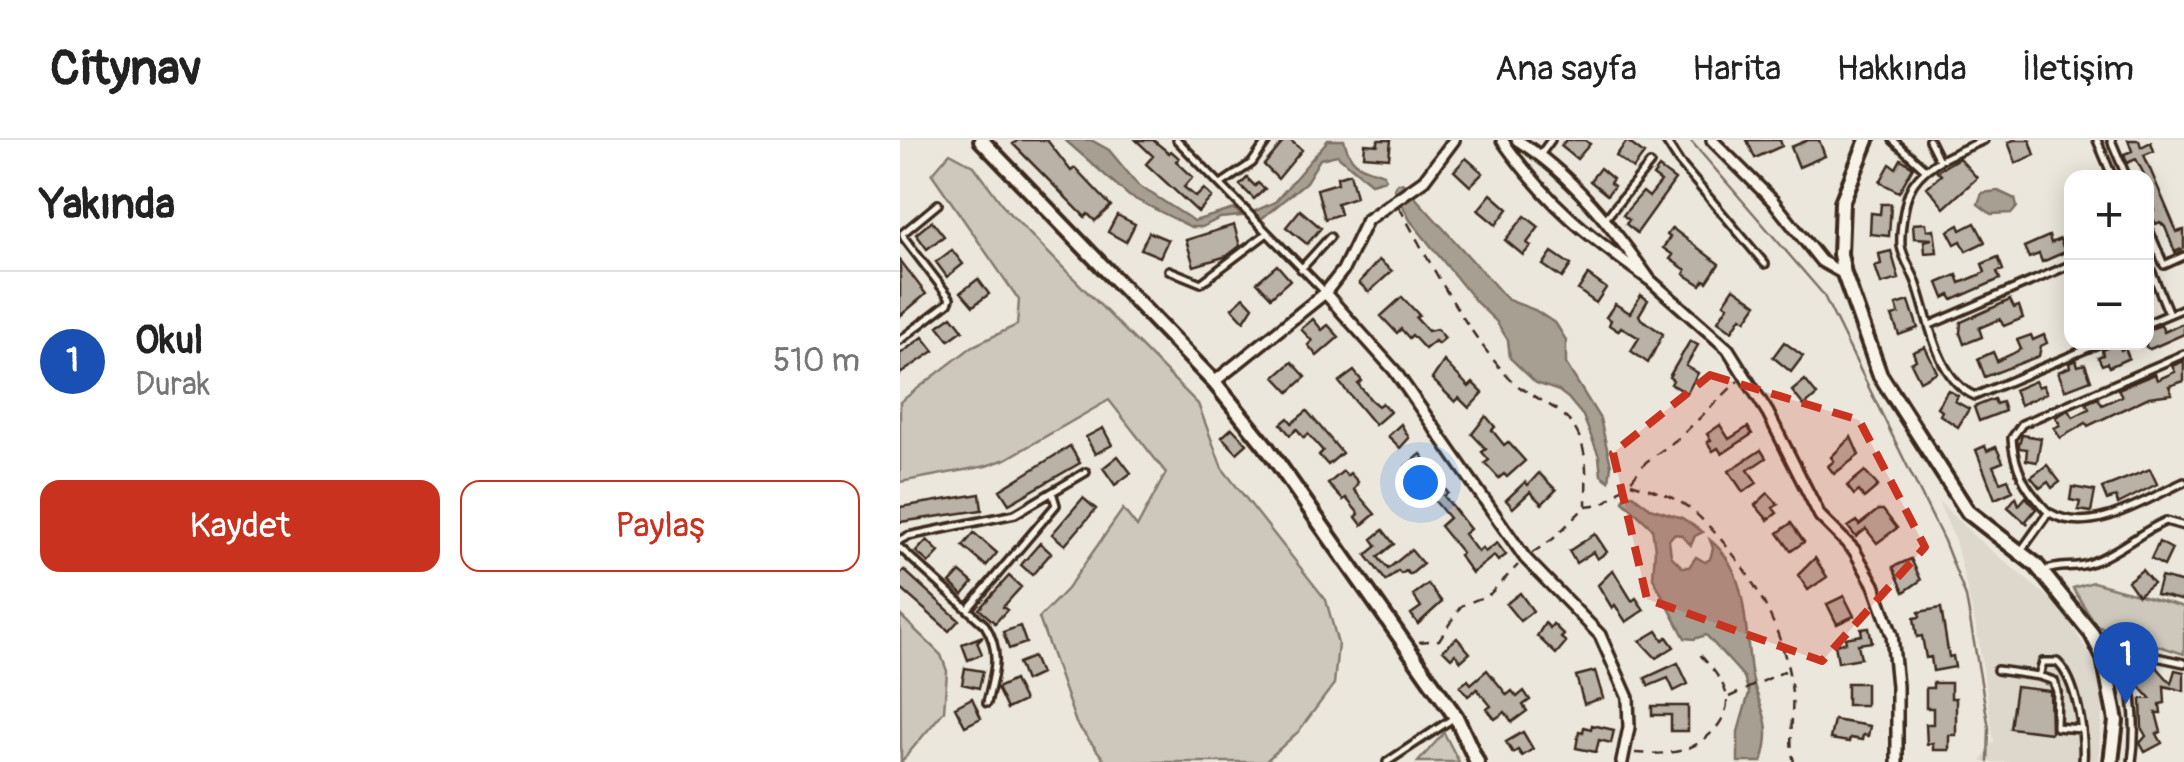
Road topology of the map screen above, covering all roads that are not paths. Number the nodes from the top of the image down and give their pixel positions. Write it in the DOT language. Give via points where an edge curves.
graph roads {
  1 [pos="981,140"];
  2 [pos="1177,140"];
  3 [pos="1268,140"];
  4 [pos="1454,140"];
  5 [pos="1502,140"];
  6 [pos="1517,140"];
  7 [pos="1551,140"];
  8 [pos="1665,140"];
  9 [pos="1712,140"];
  10 [pos="1868,140"];
  11 [pos="1893,140"];
  12 [pos="1930,140"];
  13 [pos="1984,140"];
  14 [pos="2097,140"];
  15 [pos="2111,140"];
  16 [pos="1540,154"];
  17 [pos="1939,160"];
  18 [pos="1650,164"];
  19 [pos="1926,170"];
  20 [pos="2110,170"];
  21 [pos="2124,170"];
  22 [pos="1222,184"];
  23 [pos="938,204"];
  24 [pos="1606,218"];
  25 [pos="1266,234"];
  26 [pos="1330,236"];
  27 [pos="2154,241"];
  28 [pos="2184,256"];
  29 [pos="2147,260"];
  30 [pos="1766,264"];
  31 [pos="2064,267"];
  32 [pos="1301,269"];
  33 [pos="1170,270"];
  34 [pos="1844,274"];
  35 [pos="1650,280"];
  36 [pos="1326,293"];
  37 [pos="2184,308"];
  38 [pos="2169,314"];
  39 [pos="2154,321"];
  40 [pos="1930,325"];
  41 [pos="900,340"];
  42 [pos="2084,350"];
  43 [pos="2184,354"];
  44 [pos="1214,382"];
  45 [pos="1086,472"];
  46 [pos="2184,482"];
  47 [pos="1052,492"];
  48 [pos="2048,513"];
  49 [pos="2184,526"];
  50 [pos="900,540"];
  51 [pos="900,548"];
  52 [pos="2020,554"];
  53 [pos="2042,572"];
  54 [pos="968,609"];
  55 [pos="2184,663"];
  56 [pos="2126,665"];
  57 [pos="1997,670"];
  58 [pos="2107,675"];
  59 [pos="2039,676"];
  60 [pos="987,703"];
  61 [pos="1456,716"];
  62 [pos="2082,729"];
  63 [pos="1624,757"];
  64 [pos="1387,762"];
  65 [pos="1477,762"];
  66 [pos="1898,762"];
  67 [pos="2083,762"];
  68 [pos="2111,762"];
  69 [pos="2132,762"];
  1 -- 44 [label="street"];
  2 -- 22 [label="lane"];
  3 -- 22 [label="lane" via="1252,163"];
  4 -- 36 [label="street" via="1424,180 1366,220"];
  5 -- 35 [label="street" via="1580,230"];
  6 -- 16 [label="street"];
  7 -- 16 [label="lane"];
  8 -- 30 [label="lane"];
  9 -- 34 [label="street" via="1821,262"];
  10 -- 34 [label="street" via="1842,202"];
  11 -- 19 [label="lane"];
  12 -- 17 [label="lane"];
  13 -- 17 [label="lane"];
  14 -- 20 [label="lane"];
  15 -- 21 [label="lane"];
  16 -- 24 [label="street"];
  17 -- 19 [label="lane"];
  18 -- 24 [label="lane"];
  19 -- 40 [label="lane" via="1910,190 1901,247"];
  22 -- 25 [label="lane"];
  23 -- 41 [label="lane" via="903,232 950,298"];
  24 -- 35 [label="street"];
  25 -- 32 [label="lane"];
  25 -- 33 [label="lane" via="1201,283"];
  26 -- 32 [label="lane"];
  27 -- 28 [label="lane" via="2164,264"];
  29 -- 38 [label="lane"];
  31 -- 40 [label="lane"];
  32 -- 36 [label="lane"];
  34 -- 52 [label="street" via="1880,375 1914,431 1968,512"];
  35 -- 66 [label="street" via="1728,349 1820,516 1854,550 1874,586 1892,635"];
  36 -- 44 [label="street"];
  36 -- 63 [label="street" via="1394,370 1525,558 1600,634 1628,698"];
  37 -- 38 [label="lane"];
  38 -- 39 [label="lane"];
  40 -- 42 [label="lane" via="1945,366 1975,396"];
  43 -- 48 [label="lane" via="2022,424 2012,450 2026,487"];
  44 -- 61 [label="street"];
  45 -- 47 [label="lane"];
  46 -- 48 [label="lane" via="2098,519 2077,522"];
  47 -- 50 [label="lane" via="1016,514"];
  47 -- 54 [label="lane" via="1056,505"];
  48 -- 52 [label="lane"];
  49 -- 53 [label="lane" via="2166,521 2086,565"];
  51 -- 54 [label="lane"];
  52 -- 53 [label="street"];
  53 -- 58 [label="street" via="2092,634"];
  54 -- 60 [label="lane" via="985,625 996,651"];
  55 -- 56 [label="lane" via="2147,655"];
  56 -- 58 [label="lane"];
  56 -- 69 [label="lane" via="2134,696"];
  57 -- 59 [label="lane"];
  58 -- 68 [label="street" via="2116,721"];
  59 -- 62 [label="lane" via="2054,681 2056,727"];
  59 -- 62 [label="lane" via="2043,662 2066,670"];
  61 -- 64 [label="lane"];
  61 -- 65 [label="street"];
  62 -- 67 [label="lane"];
}
